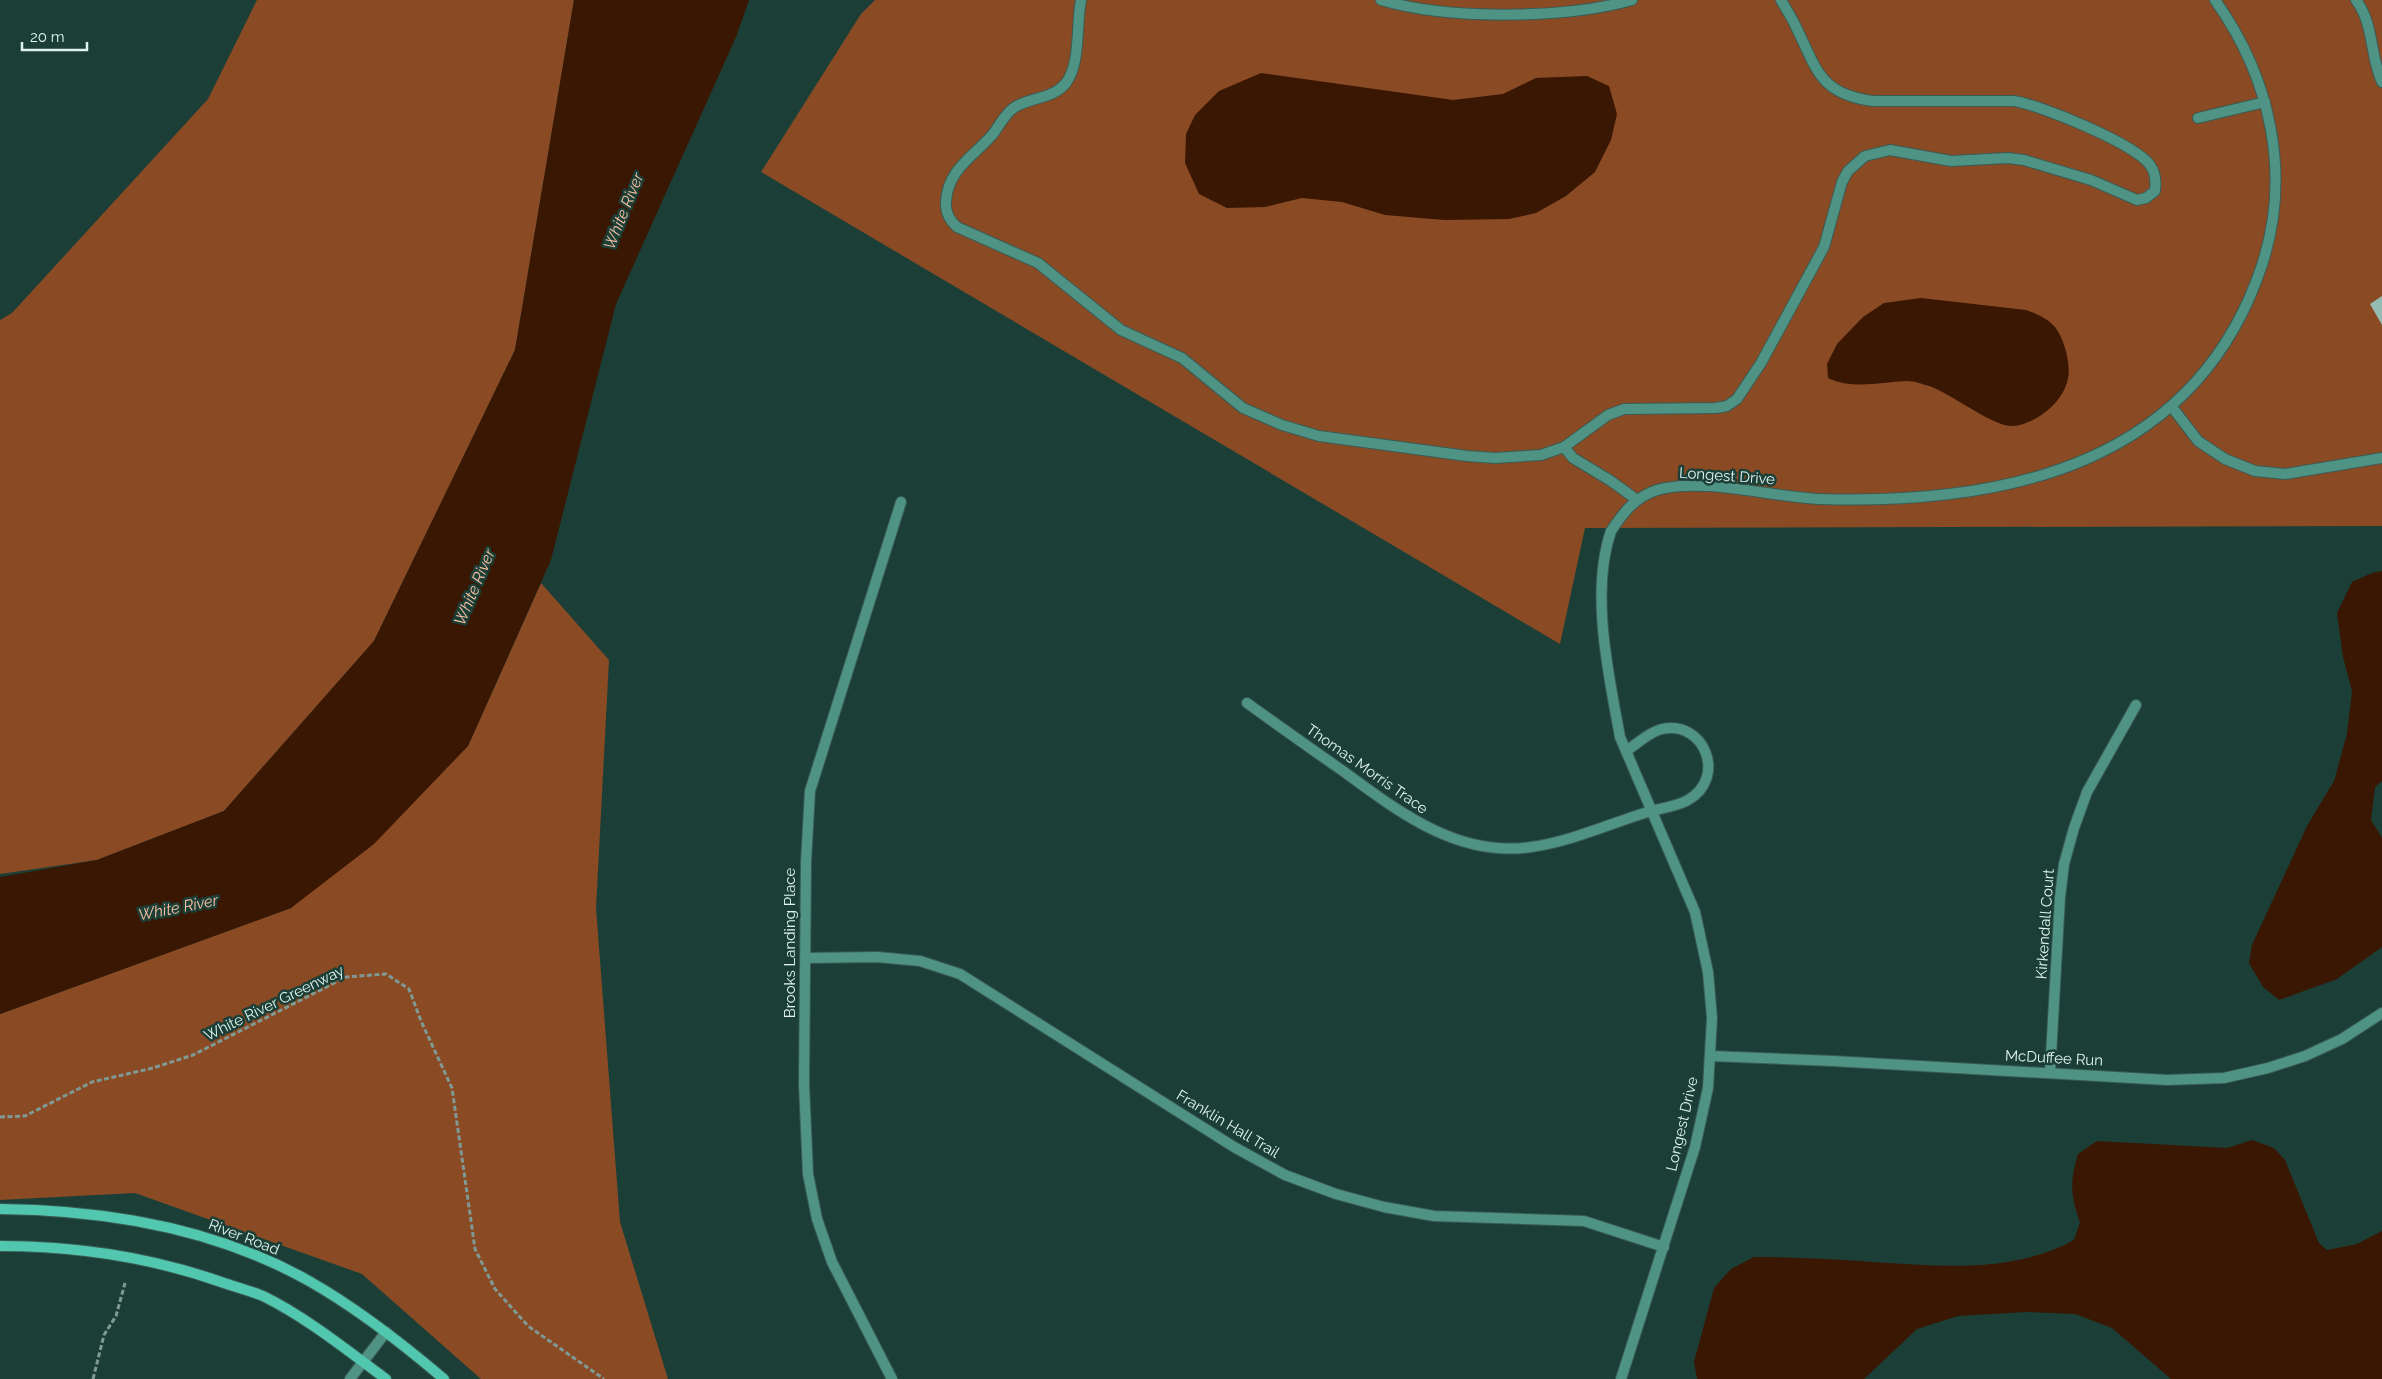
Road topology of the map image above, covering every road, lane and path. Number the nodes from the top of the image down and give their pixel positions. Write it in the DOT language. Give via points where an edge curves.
graph roads {
  1 [pos="1081,0"];
  2 [pos="1381,0"];
  3 [pos="1632,0"];
  4 [pos="1781,0"];
  5 [pos="2215,0"];
  6 [pos="2356,0"];
  7 [pos="2382,82"];
  8 [pos="2265,102"];
  9 [pos="2198,118"];
  10 [pos="2172,407"];
  11 [pos="1564,447"];
  12 [pos="2382,458"];
  13 [pos="1637,500"];
  14 [pos="902,502"];
  15 [pos="1247,703"];
  16 [pos="2136,705"];
  17 [pos="1626,752"];
  18 [pos="1651,811"];
  19 [pos="806,958"];
  20 [pos="2382,1014"];
  21 [pos="1710,1056"];
  22 [pos="2050,1072"];
  23 [pos="0,1117"];
  24 [pos="0,1209"];
  25 [pos="0,1246"];
  26 [pos="1664,1248"];
  27 [pos="125,1283"];
  28 [pos="386,1332"];
  29 [pos="363,1362"];
  30 [pos="93,1379"];
  31 [pos="350,1379"];
  32 [pos="386,1379"];
  33 [pos="444,1379"];
  34 [pos="604,1379"];
  35 [pos="892,1379"];
  36 [pos="1621,1379"];
  1 -- 11 [label="street" via="1074,65 1066,83 1047,96 1025,102 1008,112 993,134 963,162 954,173 946,195 949,221 957,228 1038,263 1121,330 1182,358 1243,408 1282,425 1336,439 1494,458 1541,455"];
  2 -- 3 [label="street" via="1459,13 1516,14 1573,10"];
  4 -- 11 [label="street" via="1816,70 1842,93 1872,101 2031,103 2080,124 2141,157 2150,166 2156,181 2154,191 2137,200 2091,180 2008,158 1952,161 1890,150 1864,156 1848,171 1842,182 1820,254 1761,363 1737,399 1716,408 1624,409 1608,415"];
  5 -- 8 [label="street, Longest Drive" via="2251,63"];
  6 -- 7 [label="street" via="2369,28"];
  8 -- 9 [label="street"];
  8 -- 10 [label="street, Longest Drive" via="2277,167 2273,222 2264,259 2235,330 2206,372"];
  10 -- 12 [label="street" via="2198,441 2226,459 2255,471 2285,474"];
  10 -- 13 [label="street, Longest Drive" via="2102,453 2051,473 1997,488 1896,499 1817,499 1676,486 1657,490"];
  11 -- 13 [label="street" via="1573,458"];
  13 -- 17 [label="street, Longest Drive" via="1611,531 1602,572 1603,617 1613,699"];
  14 -- 19 [label="street, Brooks Landing Place" via="810,791"];
  15 -- 18 [label="street, Thomas Morris Trace" via="1420,825 1454,839 1493,849 1530,847 1570,840"];
  16 -- 22 [label="street, Kirkendall Court" via="2087,792 2064,864"];
  17 -- 18 [label="street, Longest Drive"];
  17 -- 18 [label="street" via="1660,730 1677,727 1695,736 1709,757 1708,777 1695,794 1688,800"];
  18 -- 21 [label="street, Longest Drive" via="1695,912 1708,972 1712,1018"];
  19 -- 26 [label="street, Franklin Hall Trail" via="878,957 920,961 960,974 1234,1147 1285,1175 1336,1194 1434,1216 1584,1221"];
  19 -- 35 [label="street, Brooks Landing Place" via="804,1084 808,1174 817,1219 832,1262"];
  20 -- 22 [label="street, McDuffee Run" via="2342,1039 2305,1056 2224,1078 2167,1080"];
  21 -- 22 [label="street, McDuffee Run"];
  21 -- 26 [label="street, Longest Drive" via="1708,1088 1695,1147"];
  23 -- 34 [label="path, White River Greenway" via="25,1116 92,1082 193,1055 346,977 386,974 409,988 452,1088 475,1249 495,1289 528,1326"];
  24 -- 28 [label="main road, River Road" via="48,1209 132,1219 192,1234 249,1253 310,1281"];
  25 -- 29 [label="main road" via="43,1246 101,1252 203,1276 263,1296"];
  26 -- 36 [label="street, Longest Drive"];
  27 -- 30 [label="path" via="116,1316 104,1335"];
  28 -- 29 [label="street"];
  28 -- 33 [label="main road, River Road"];
  29 -- 31 [label="street"];
  29 -- 32 [label="main road"];
}
